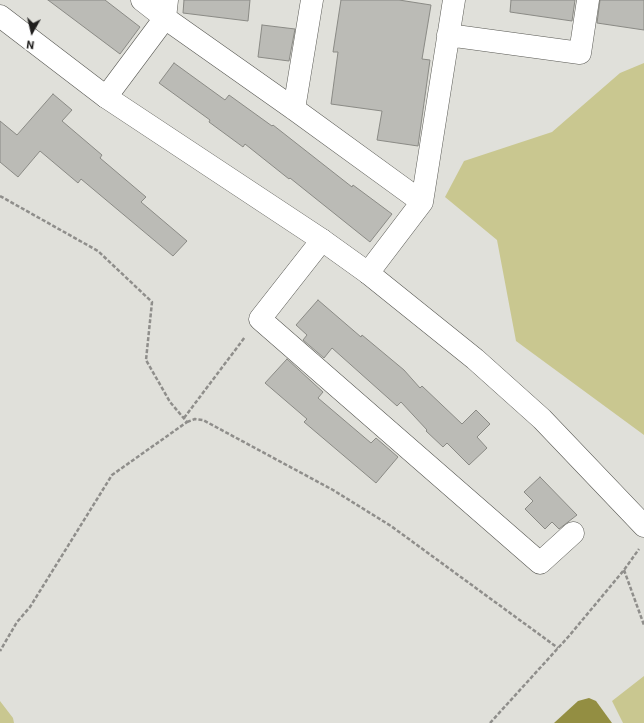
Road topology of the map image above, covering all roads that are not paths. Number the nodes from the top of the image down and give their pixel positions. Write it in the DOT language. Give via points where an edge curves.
graph roads {
  1 [pos="142,0"];
  2 [pos="312,0"];
  3 [pos="454,0"];
  4 [pos="588,0"];
  5 [pos="166,9"];
  6 [pos="0,16"];
  7 [pos="448,35"];
  8 [pos="106,97"];
  9 [pos="294,109"];
  10 [pos="422,202"];
  11 [pos="322,240"];
  12 [pos="368,273"];
  13 [pos="644,526"];
  14 [pos="573,533"];
  1 -- 5 [label="street"];
  2 -- 9 [label="street"];
  3 -- 7 [label="street"];
  4 -- 7 [label="street" via="580,52"];
  5 -- 8 [label="street"];
  5 -- 9 [label="street"];
  6 -- 8 [label="street"];
  7 -- 10 [label="street"];
  8 -- 11 [label="street"];
  9 -- 10 [label="street"];
  10 -- 12 [label="street"];
  11 -- 12 [label="street"];
  11 -- 14 [label="street" via="260,319 540,563"];
  12 -- 13 [label="street" via="475,359 542,419"];
}
